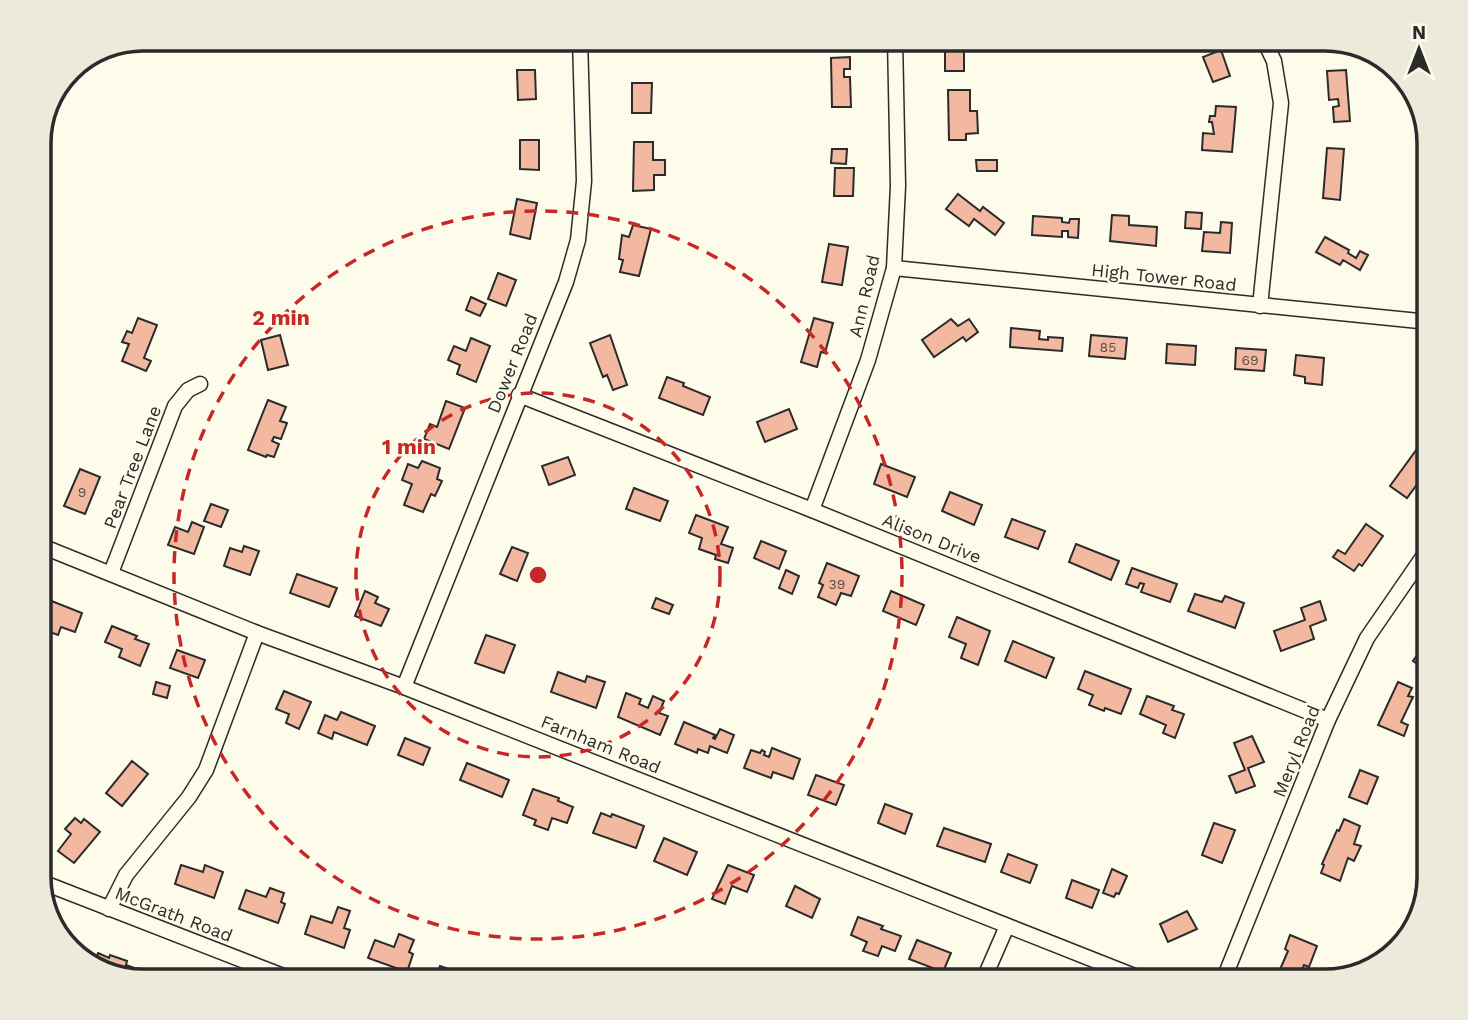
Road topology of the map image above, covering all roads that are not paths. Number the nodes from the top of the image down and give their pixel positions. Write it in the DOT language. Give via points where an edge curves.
graph roads {
  1 [pos="580,51"];
  2 [pos="895,51"];
  3 [pos="1269,51"];
  4 [pos="894,268"];
  5 [pos="1260,306"];
  6 [pos="1417,321"];
  7 [pos="200,384"];
  8 [pos="519,396"];
  9 [pos="812,510"];
  10 [pos="51,550"];
  11 [pos="1417,567"];
  12 [pos="111,573"];
  13 [pos="257,633"];
  14 [pos="404,687"];
  15 [pos="1328,720"];
  16 [pos="51,886"];
  17 [pos="110,909"];
  18 [pos="1007,926"];
  19 [pos="263,969"];
  20 [pos="989,969"];
  21 [pos="1114,969"];
  22 [pos="1228,969"];
  1 -- 8 [label="street, Dower Road" via="584,181 579,240"];
  2 -- 4 [label="street, Ann Road" via="898,186"];
  3 -- 5 [label="street" via="1281,103"];
  4 -- 5 [label="street, High Tower Road"];
  4 -- 9 [label="street, Ann Road" via="869,360"];
  5 -- 6 [label="street, High Tower Road"];
  7 -- 12 [label="street, Pear Tree Lane" via="175,406"];
  8 -- 9 [label="street, Alison Drive"];
  8 -- 14 [label="street, Dower Road"];
  9 -- 15 [label="street, Alison Drive"];
  10 -- 12 [label="street, Farnham Road"];
  11 -- 15 [label="street, Meryl Road" via="1367,638"];
  12 -- 13 [label="street, Farnham Road"];
  13 -- 14 [label="street, Farnham Road"];
  13 -- 17 [label="street" via="206,770 126,875"];
  14 -- 18 [label="street, Farnham Road"];
  15 -- 22 [label="street, Meryl Road"];
  16 -- 17 [label="street, McGrath Road"];
  17 -- 19 [label="street, McGrath Road"];
  18 -- 20 [label="street"];
  18 -- 21 [label="street, Farnham Road"];
}
